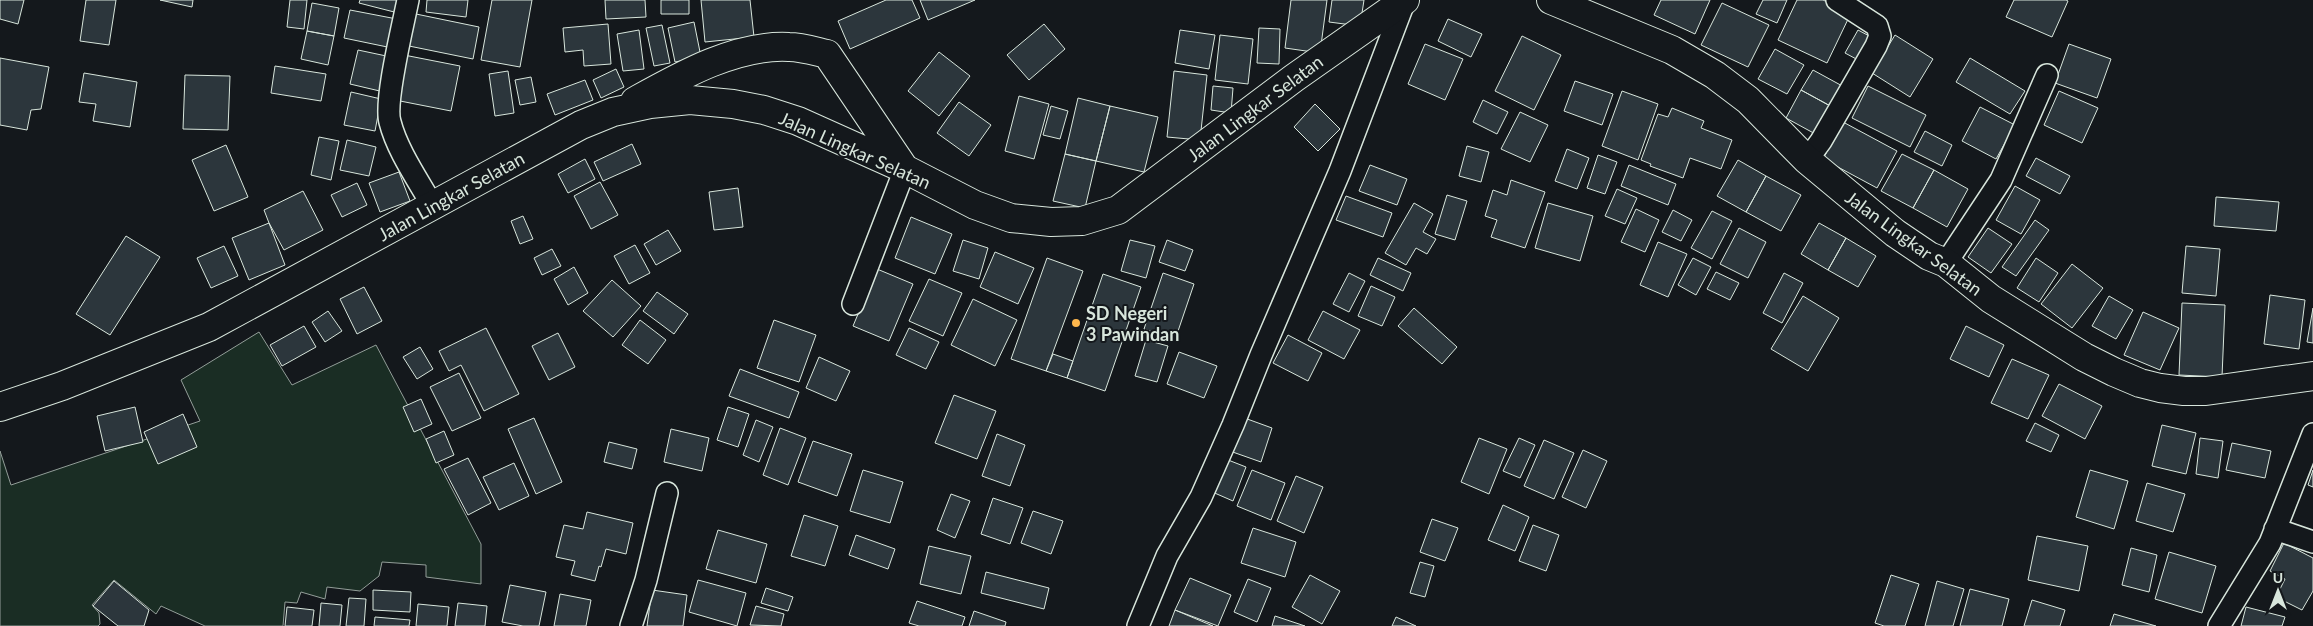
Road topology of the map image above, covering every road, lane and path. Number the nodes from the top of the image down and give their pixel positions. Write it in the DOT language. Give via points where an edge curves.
graph roads {
  1 [pos="408,0"];
  2 [pos="1405,0"];
  3 [pos="1551,0"];
  4 [pos="1837,0"];
  5 [pos="2047,75"];
  6 [pos="614,112"];
  7 [pos="1807,160"];
  8 [pos="904,169"];
  9 [pos="432,205"];
  10 [pos="1946,263"];
  11 [pos="853,304"];
  12 [pos="2313,376"];
  13 [pos="0,407"];
  14 [pos="2313,434"];
  15 [pos="667,493"];
  16 [pos="2276,529"];
  17 [pos="2313,542"];
  18 [pos="632,626"];
  19 [pos="1138,626"];
  20 [pos="2219,626"];
  1 -- 9 [label="street" via="389,103 389,121"];
  2 -- 8 [label="street, Jalan Lingkar Selatan" via="1118,210 1082,221 1011,218 975,205"];
  2 -- 19 [label="street" via="1340,171 1233,425 1201,497 1168,556"];
  3 -- 7 [label="street, Jalan Lingkar Selatan" via="1672,50 1715,75 1748,100"];
  4 -- 7 [label="street" via="1877,26 1880,36 1821,142"];
  5 -- 10 [label="street" via="2004,175"];
  6 -- 8 [label="street, Jalan Lingkar Selatan" via="690,100 764,110 798,121"];
  6 -- 8 [label="street" via="695,69 751,50 789,46 827,54"];
  6 -- 9 [label="street, Jalan Lingkar Selatan" via="581,125"];
  7 -- 10 [label="street, Jalan Lingkar Selatan" via="1895,233 1929,256"];
  8 -- 11 [label="street"];
  9 -- 13 [label="street, Jalan Lingkar Selatan" via="209,327"];
  10 -- 12 [label="street, Jalan Lingkar Selatan" via="1991,299 2084,357 2140,383 2176,390 2206,391"];
  14 -- 16 [label="street"];
  15 -- 18 [label="street"];
  16 -- 17 [label="street"];
  16 -- 20 [label="street"];
}
